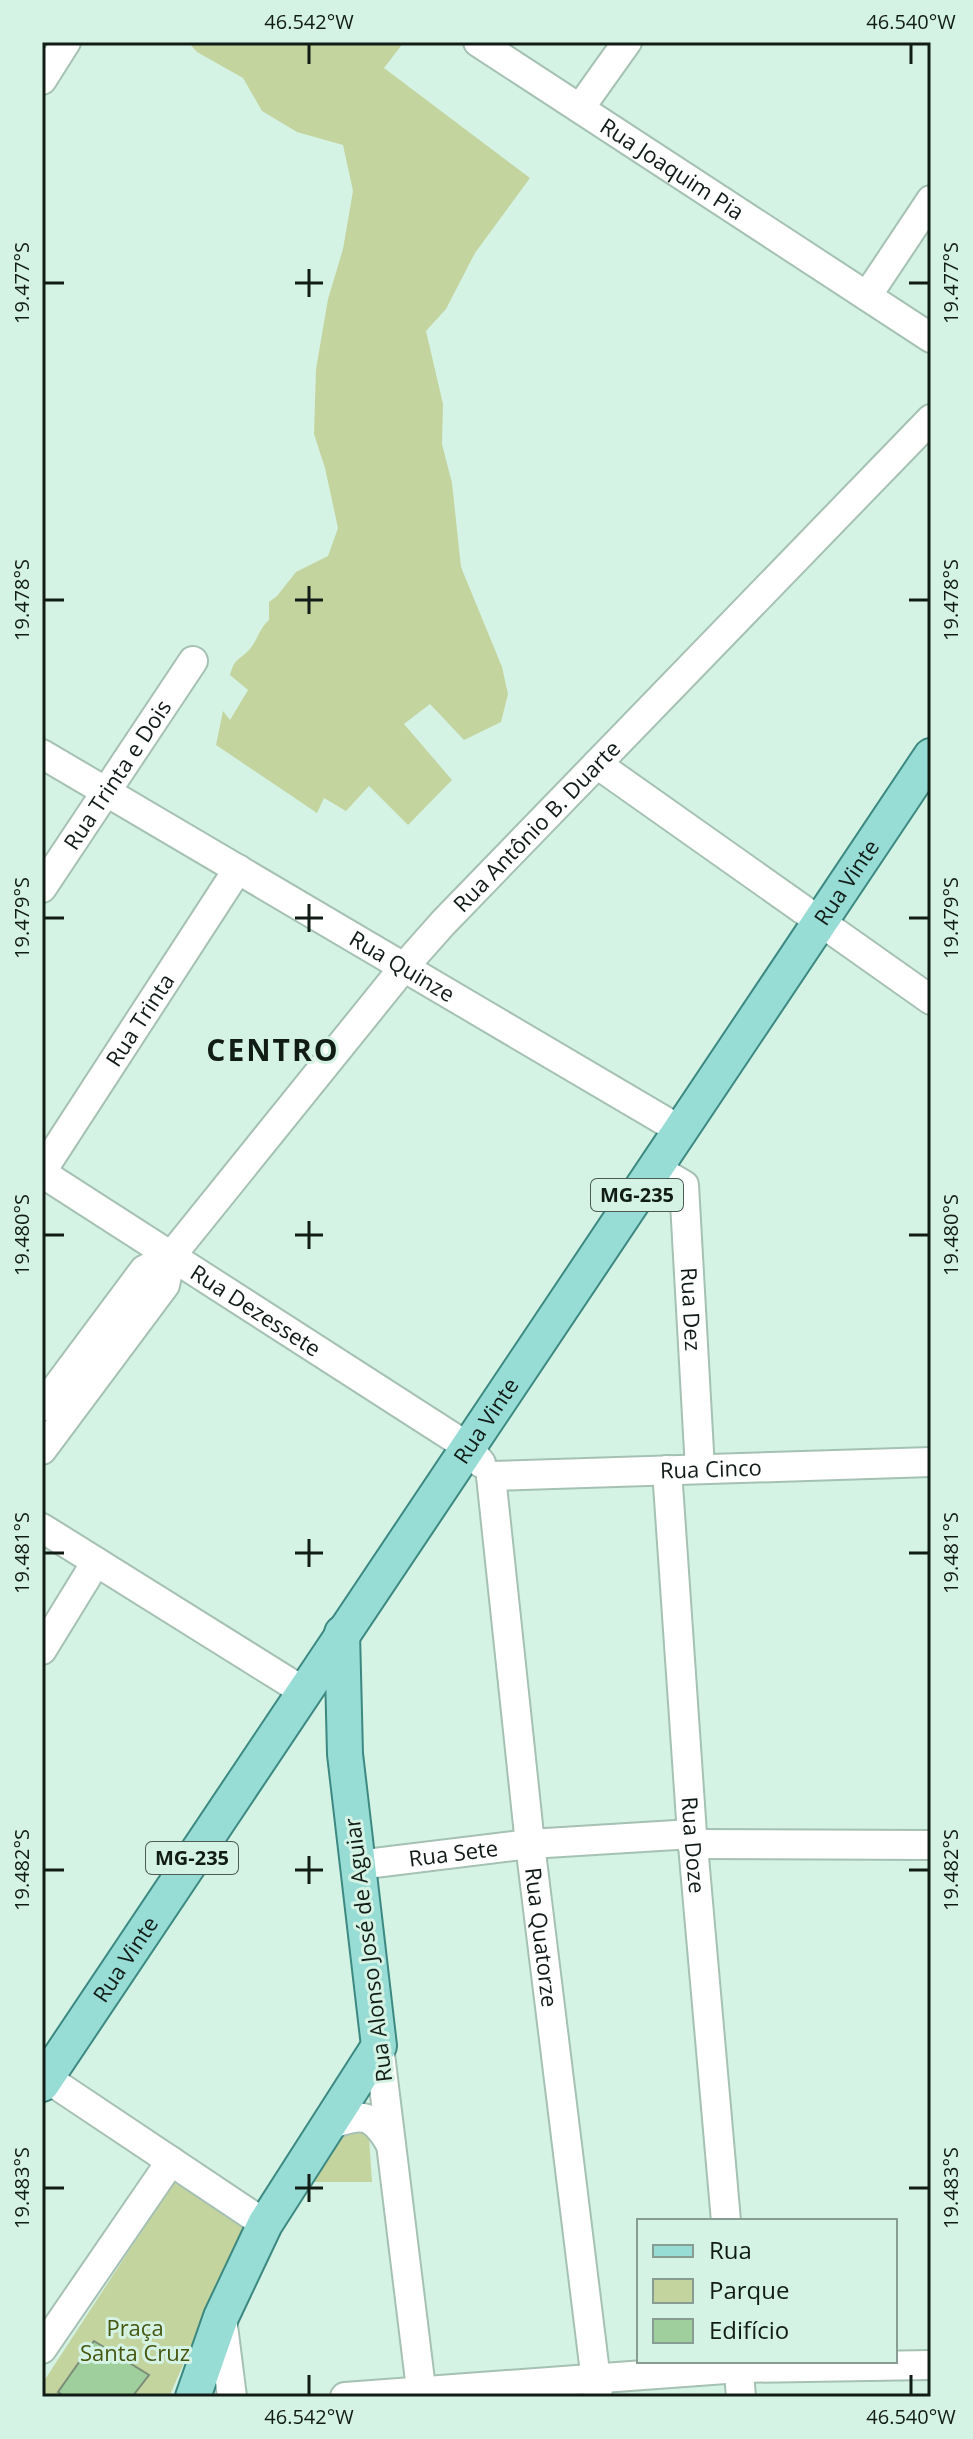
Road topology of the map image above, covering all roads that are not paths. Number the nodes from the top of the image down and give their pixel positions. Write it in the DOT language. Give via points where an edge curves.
graph roads {
  1 [pos="66,42"];
  2 [pos="478,42"];
  3 [pos="627,42"];
  4 [pos="42,80"];
  5 [pos="580,108"];
  6 [pos="931,200"];
  7 [pos="867,296"];
  8 [pos="931,338"];
  9 [pos="931,419"];
  10 [pos="193,661"];
  11 [pos="42,754"];
  12 [pos="931,756"];
  13 [pos="597,764"];
  14 [pos="106,791"];
  15 [pos="238,869"];
  16 [pos="42,888"];
  17 [pos="820,922"];
  18 [pos="404,967"];
  19 [pos="931,1000"];
  20 [pos="680,1130"];
  21 [pos="655,1168"];
  22 [pos="42,1172"];
  23 [pos="171,1256"];
  24 [pos="42,1407"];
  25 [pos="468,1447"];
  26 [pos="42,1450"];
  27 [pos="931,1462"];
  28 [pos="700,1469"];
  29 [pos="667,1470"];
  30 [pos="491,1476"];
  31 [pos="42,1528"];
  32 [pos="96,1562"];
  33 [pos="342,1633"];
  34 [pos="42,1650"];
  35 [pos="303,1691"];
  36 [pos="345,1754"];
  37 [pos="692,1839"];
  38 [pos="530,1844"];
  39 [pos="931,1845"];
  40 [pos="358,1865"];
  41 [pos="379,2046"];
  42 [pos="43,2079"];
  43 [pos="330,2125"];
  44 [pos="392,2146"];
  45 [pos="171,2161"];
  46 [pos="726,2219"];
  47 [pos="265,2224"];
  48 [pos="221,2317"];
  49 [pos="42,2349"];
  50 [pos="738,2365"];
  51 [pos="931,2365"];
  52 [pos="597,2388"];
  53 [pos="422,2394"];
  54 [pos="193,2397"];
  55 [pos="232,2397"];
  56 [pos="345,2397"];
  57 [pos="741,2397"];
  1 -- 4 [label="street"];
  2 -- 5 [label="street, Rua Joaquim Pia"];
  3 -- 5 [label="street"];
  5 -- 7 [label="street, Rua Joaquim Pia"];
  6 -- 7 [label="street"];
  7 -- 8 [label="street, Rua Joaquim Pia"];
  9 -- 13 [label="street, Rua Antônio B. Duarte"];
  10 -- 14 [label="street, Rua Trinta e Dois"];
  11 -- 14 [label="street, Rua Quinze"];
  12 -- 17 [label="main road, Rua Vinte / MG-235"];
  13 -- 17 [label="street"];
  13 -- 18 [label="street, Rua Antônio B. Duarte"];
  14 -- 15 [label="street, Rua Quinze"];
  14 -- 16 [label="street, Rua Trinta e Dois"];
  15 -- 18 [label="street, Rua Quinze"];
  15 -- 22 [label="street, Rua Trinta"];
  17 -- 19 [label="street"];
  17 -- 20 [label="main road, Rua Vinte / MG-235"];
  18 -- 20 [label="street, Rua Quinze"];
  18 -- 23 [label="street, Rua Antônio B. Duarte"];
  20 -- 21 [label="main road, Rua Vinte / MG-235"];
  21 -- 25 [label="main road, Rua Vinte / MG-235"];
  21 -- 28 [label="street, Rua Dez" via="684,1185"];
  22 -- 23 [label="street, Rua Dezessete"];
  23 -- 24 [label="street, Rua Antônio B. Duarte" via="144,1270"];
  23 -- 25 [label="street, Rua Dezessete"];
  23 -- 26 [label="street, Rua Antônio B. Duarte" via="165,1285"];
  25 -- 30 [label="street, Rua Dezessete"];
  25 -- 33 [label="main road, Rua Vinte / MG-235"];
  27 -- 28 [label="street, Rua Cinco"];
  28 -- 29 [label="street, Rua Cinco"];
  29 -- 30 [label="street, Rua Cinco"];
  29 -- 37 [label="street, Rua Doze"];
  30 -- 38 [label="street, Rua Quatorze"];
  31 -- 32 [label="street"];
  32 -- 34 [label="street"];
  32 -- 35 [label="street"];
  33 -- 35 [label="main road, Rua Vinte / MG-235"];
  33 -- 36 [label="main road, Rua Alonso José de Aguiar"];
  35 -- 36 [label="main road" via="328,1720"];
  35 -- 42 [label="main road, Rua Vinte / MG-235"];
  36 -- 40 [label="main road, Rua Alonso José de Aguiar"];
  37 -- 38 [label="street, Rua Sete"];
  37 -- 39 [label="street, Rua Sete"];
  37 -- 46 [label="street, Rua Doze"];
  38 -- 40 [label="street, Rua Sete"];
  38 -- 52 [label="street, Rua Quatorze"];
  40 -- 41 [label="main road, Rua Alonso José de Aguiar"];
  41 -- 43 [label="main road"];
  41 -- 44 [label="street, Rua Alonso José de Aguiar"];
  42 -- 45 [label="street"];
  43 -- 44 [label="street" via="351,2117 372,2120"];
  43 -- 47 [label="main road"];
  44 -- 53 [label="street, Rua Alonso José de Aguiar"];
  45 -- 47 [label="street"];
  45 -- 49 [label="street"];
  47 -- 48 [label="main road"];
  48 -- 54 [label="main road"];
  48 -- 55 [label="street"];
  50 -- 51 [label="street"];
  50 -- 52 [label="street"];
  50 -- 57 [label="street"];
  52 -- 53 [label="street"];
  53 -- 56 [label="street"];
}
